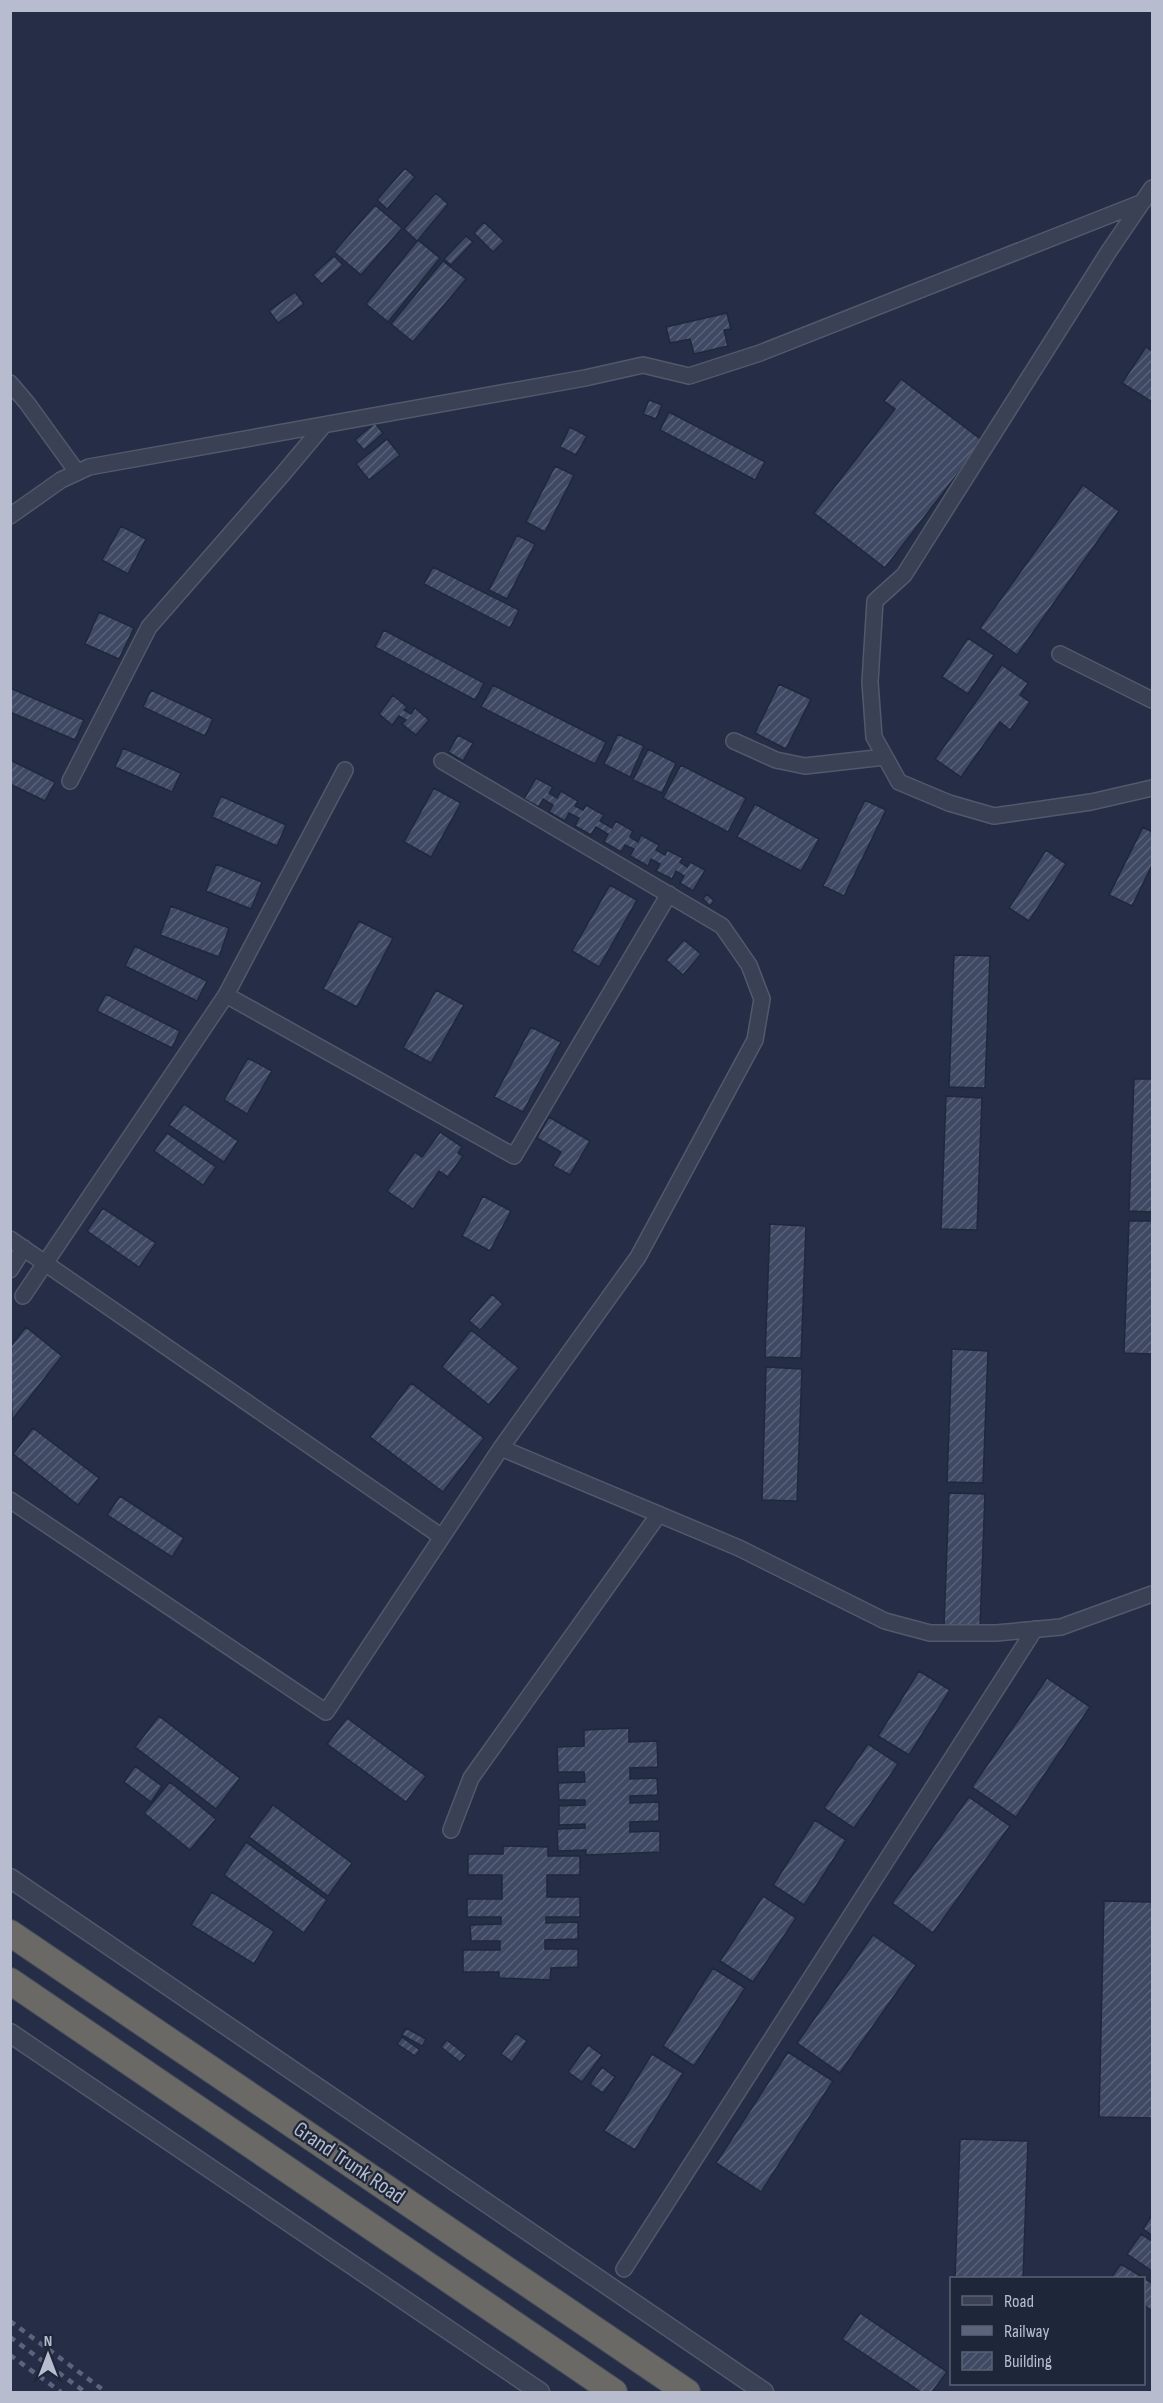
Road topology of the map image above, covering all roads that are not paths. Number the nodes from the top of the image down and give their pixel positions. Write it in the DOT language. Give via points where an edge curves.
graph roads {
  1 [pos="1152,188"];
  2 [pos="1143,202"];
  3 [pos="10,383"];
  4 [pos="324,425"];
  5 [pos="77,472"];
  6 [pos="10,516"];
  7 [pos="1060,654"];
  8 [pos="1152,700"];
  9 [pos="734,741"];
  10 [pos="885,757"];
  11 [pos="442,761"];
  12 [pos="345,770"];
  13 [pos="70,781"];
  14 [pos="1152,788"];
  15 [pos="669,894"];
  16 [pos="226,995"];
  17 [pos="10,1239"];
  18 [pos="24,1248"];
  19 [pos="45,1262"];
  20 [pos="10,1270"];
  21 [pos="22,1296"];
  22 [pos="501,1448"];
  23 [pos="10,1500"];
  24 [pos="659,1514"];
  25 [pos="442,1537"];
  26 [pos="1152,1594"];
  27 [pos="1035,1629"];
  28 [pos="451,1830"];
  29 [pos="11,1878"];
  30 [pos="10,1933"];
  31 [pos="12,1982"];
  32 [pos="10,2033"];
  33 [pos="624,2269"];
  34 [pos="540,2392"];
  35 [pos="614,2392"];
  36 [pos="687,2392"];
  37 [pos="764,2392"];
  1 -- 2 [label="street"];
  2 -- 4 [label="street" via="760,353 689,375 643,365"];
  2 -- 10 [label="street" via="904,574 875,601 870,682 874,737"];
  3 -- 5 [label="street"];
  4 -- 5 [label="street"];
  4 -- 13 [label="street" via="150,627"];
  5 -- 6 [label="street"];
  7 -- 8 [label="street"];
  9 -- 10 [label="street" via="776,760 805,766"];
  10 -- 14 [label="street" via="899,782 994,816 1091,802"];
  11 -- 15 [label="street"];
  12 -- 16 [label="street"];
  15 -- 16 [label="street" via="514,1156"];
  15 -- 22 [label="street" via="722,926 749,965 762,999 755,1040 638,1257"];
  16 -- 19 [label="street"];
  17 -- 18 [label="street"];
  18 -- 19 [label="street"];
  18 -- 20 [label="street"];
  19 -- 21 [label="street"];
  19 -- 25 [label="street"];
  22 -- 24 [label="street"];
  22 -- 25 [label="street"];
  23 -- 25 [label="street" via="326,1712"];
  24 -- 27 [label="street" via="739,1548 885,1621 930,1633"];
  24 -- 28 [label="street" via="471,1778"];
  26 -- 27 [label="street" via="1061,1628"];
  27 -- 33 [label="street"];
  29 -- 37 [label="street"];
  30 -- 36 [label="highway, Grand Trunk Road"];
  31 -- 35 [label="highway, Grand Trunk Road"];
  32 -- 34 [label="street"];
}
